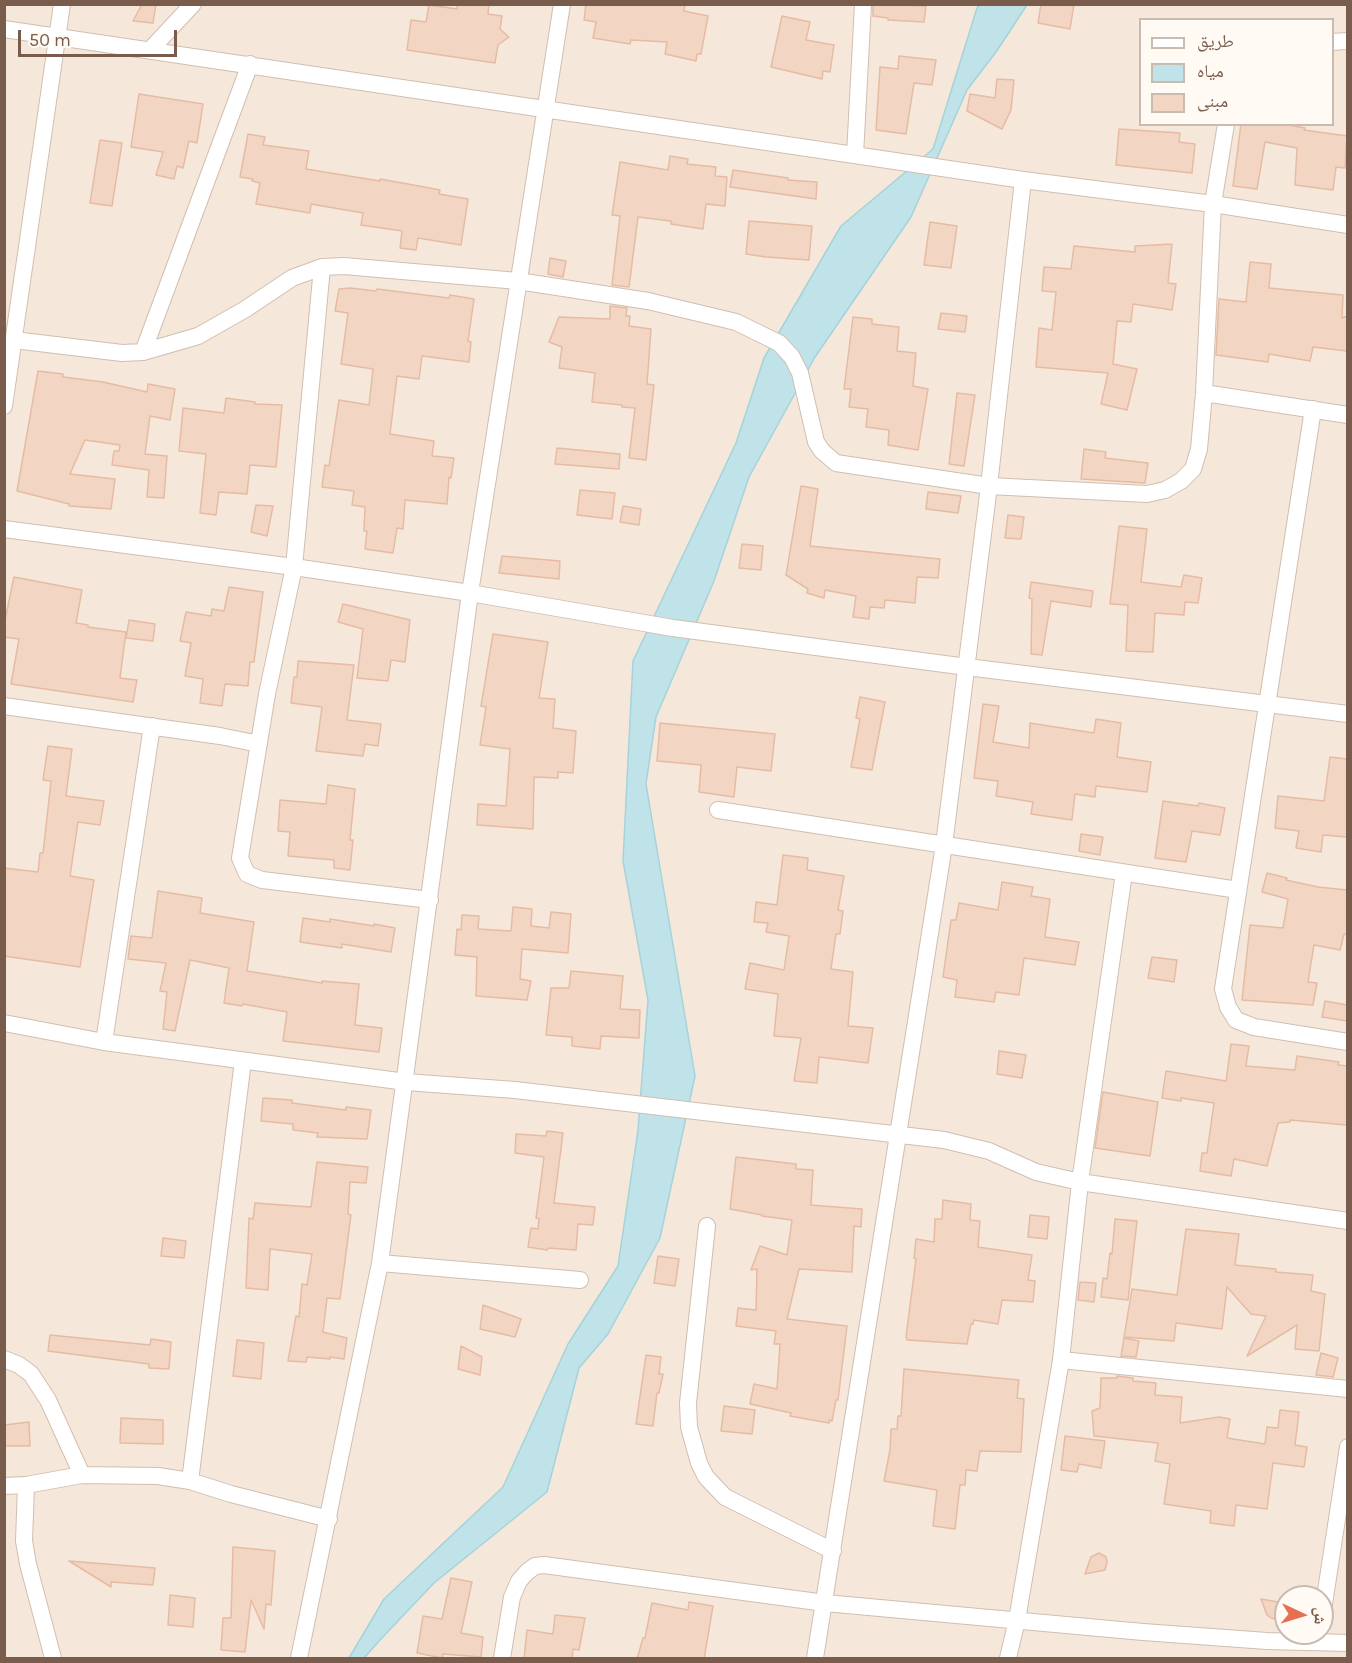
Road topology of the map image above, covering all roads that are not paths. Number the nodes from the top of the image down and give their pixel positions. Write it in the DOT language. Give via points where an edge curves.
graph roads {
  1 [pos="62,4"];
  2 [pos="193,4"];
  3 [pos="562,4"];
  4 [pos="863,4"];
  5 [pos="4,28"];
  6 [pos="57,37"];
  7 [pos="151,50"];
  8 [pos="250,64"];
  9 [pos="545,109"];
  10 [pos="1226,126"];
  11 [pos="855,155"];
  12 [pos="1023,180"];
  13 [pos="1213,204"];
  14 [pos="1347,225"];
  15 [pos="322,267"];
  16 [pos="518,281"];
  17 [pos="14,340"];
  18 [pos="143,352"];
  19 [pos="1204,393"];
  20 [pos="4,406"];
  21 [pos="1313,409"];
  22 [pos="1347,415"];
  23 [pos="989,486"];
  24 [pos="4,529"];
  25 [pos="294,567"];
  26 [pos="470,593"];
  27 [pos="967,667"];
  28 [pos="4,706"];
  29 [pos="1266,706"];
  30 [pos="1347,714"];
  31 [pos="152,726"];
  32 [pos="259,744"];
  33 [pos="718,810"];
  34 [pos="944,845"];
  35 [pos="1124,873"];
  36 [pos="1238,890"];
  37 [pos="429,900"];
  38 [pos="4,1023"];
  39 [pos="104,1042"];
  40 [pos="1347,1042"];
  41 [pos="243,1061"];
  42 [pos="406,1082"];
  43 [pos="899,1134"];
  44 [pos="1080,1182"];
  45 [pos="1347,1221"];
  46 [pos="707,1226"];
  47 [pos="380,1263"];
  48 [pos="580,1280"];
  49 [pos="4,1359"];
  50 [pos="1061,1360"];
  51 [pos="1347,1389"];
  52 [pos="1347,1447"];
  53 [pos="82,1475"];
  54 [pos="190,1481"];
  55 [pos="26,1485"];
  56 [pos="4,1486"];
  57 [pos="328,1519"];
  58 [pos="833,1551"];
  59 [pos="1327,1585"];
  60 [pos="825,1603"];
  61 [pos="1017,1620"];
  62 [pos="1274,1642"];
  63 [pos="53,1659"];
  64 [pos="298,1659"];
  65 [pos="502,1659"];
  66 [pos="815,1659"];
  67 [pos="1008,1659"];
  1 -- 6 [label="street"];
  2 -- 7 [label="street"];
  3 -- 9 [label="street"];
  4 -- 11 [label="street"];
  5 -- 6 [label="street"];
  6 -- 7 [label="street"];
  6 -- 17 [label="street"];
  7 -- 8 [label="street"];
  8 -- 9 [label="street"];
  8 -- 18 [label="street"];
  9 -- 11 [label="street"];
  9 -- 16 [label="street"];
  10 -- 13 [label="street"];
  11 -- 12 [label="street"];
  12 -- 13 [label="street"];
  12 -- 23 [label="street"];
  13 -- 14 [label="street"];
  13 -- 19 [label="street"];
  15 -- 16 [label="street"];
  15 -- 18 [label="street" via="292,278 198,336"];
  15 -- 25 [label="street"];
  16 -- 23 [label="street" via="648,301 736,322 779,342 792,357 800,373 816,442 836,463"];
  16 -- 26 [label="street"];
  17 -- 18 [label="street"];
  17 -- 20 [label="street"];
  19 -- 21 [label="street"];
  19 -- 23 [label="street" via="1199,449 1193,469 1181,482 1165,490 1147,494"];
  21 -- 22 [label="street"];
  21 -- 29 [label="street"];
  23 -- 27 [label="street"];
  24 -- 25 [label="street"];
  25 -- 26 [label="street"];
  25 -- 32 [label="street"];
  26 -- 27 [label="street" via="673,628"];
  26 -- 37 [label="street"];
  27 -- 29 [label="street"];
  27 -- 34 [label="street"];
  28 -- 31 [label="street"];
  29 -- 30 [label="street"];
  29 -- 36 [label="street"];
  31 -- 32 [label="street"];
  31 -- 39 [label="street"];
  32 -- 37 [label="street" via="240,858 247,874 262,880"];
  33 -- 34 [label="street"];
  34 -- 35 [label="street"];
  34 -- 43 [label="street"];
  35 -- 36 [label="street"];
  35 -- 44 [label="street"];
  36 -- 40 [label="street" via="1223,989 1236,1020 1254,1028"];
  37 -- 42 [label="street"];
  38 -- 39 [label="street"];
  39 -- 41 [label="street"];
  41 -- 42 [label="street"];
  41 -- 54 [label="street"];
  42 -- 43 [label="street" via="515,1090"];
  42 -- 47 [label="street"];
  43 -- 44 [label="street" via="988,1151 1036,1172"];
  43 -- 58 [label="street"];
  44 -- 45 [label="street"];
  44 -- 50 [label="street"];
  46 -- 58 [label="street" via="688,1403 689,1427 699,1463 725,1497"];
  47 -- 48 [label="street"];
  47 -- 57 [label="street"];
  49 -- 53 [label="street" via="31,1374 48,1400"];
  50 -- 51 [label="street"];
  50 -- 61 [label="street"];
  52 -- 59 [label="street"];
  53 -- 54 [label="street" via="158,1476"];
  53 -- 55 [label="street"];
  54 -- 57 [label="street"];
  55 -- 56 [label="street"];
  55 -- 63 [label="street" via="24,1541"];
  57 -- 64 [label="street"];
  58 -- 60 [label="street"];
  60 -- 61 [label="street"];
  60 -- 65 [label="street" via="535,1566 519,1581 512,1597"];
  60 -- 66 [label="street"];
  61 -- 62 [label="street"];
  61 -- 67 [label="street"];
}
